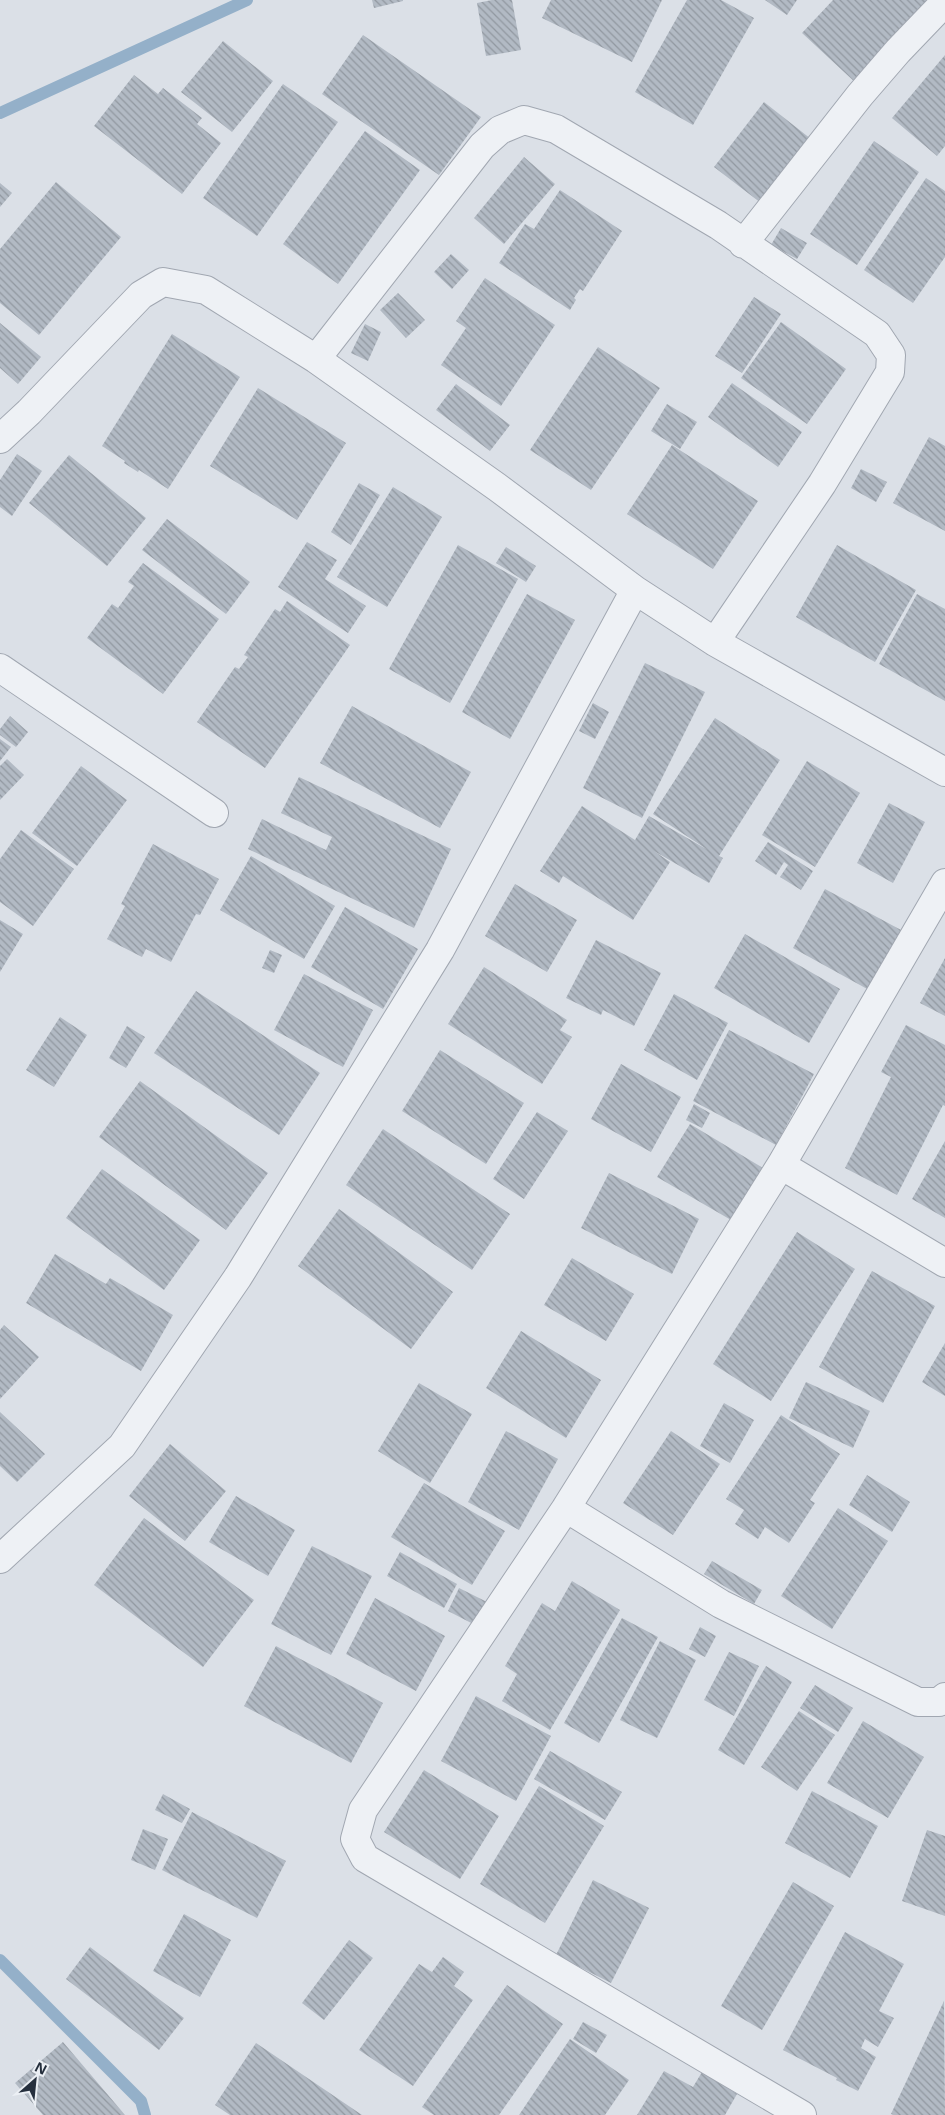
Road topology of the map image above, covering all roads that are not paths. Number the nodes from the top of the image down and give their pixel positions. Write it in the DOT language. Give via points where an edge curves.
graph roads {
  1 [pos="945,2"];
  2 [pos="743,244"];
  3 [pos="316,359"];
  4 [pos="0,439"];
  5 [pos="635,590"];
  6 [pos="715,642"];
  7 [pos="0,668"];
  8 [pos="945,772"];
  9 [pos="214,812"];
  10 [pos="945,883"];
  11 [pos="781,1165"];
  12 [pos="945,1263"];
  13 [pos="566,1508"];
  14 [pos="0,1559"];
  15 [pos="945,1697"];
  16 [pos="802,2115"];
  1 -- 2 [label="street" via="860,95"];
  2 -- 3 [label="street" via="718,225 556,129 524,120 500,130 482,146"];
  2 -- 6 [label="street" via="877,334 891,355 890,372 831,468"];
  3 -- 4 [label="street" via="206,290 163,282 141,295"];
  3 -- 5 [label="street"];
  5 -- 6 [label="street"];
  5 -- 14 [label="street" via="440,950 238,1277 122,1446"];
  6 -- 8 [label="street"];
  7 -- 9 [label="street"];
  10 -- 11 [label="street"];
  11 -- 12 [label="street"];
  11 -- 13 [label="street"];
  13 -- 15 [label="street" via="721,1604 918,1702 939,1702"];
  13 -- 16 [label="street" via="363,1810 355,1839 365,1858"];
}
